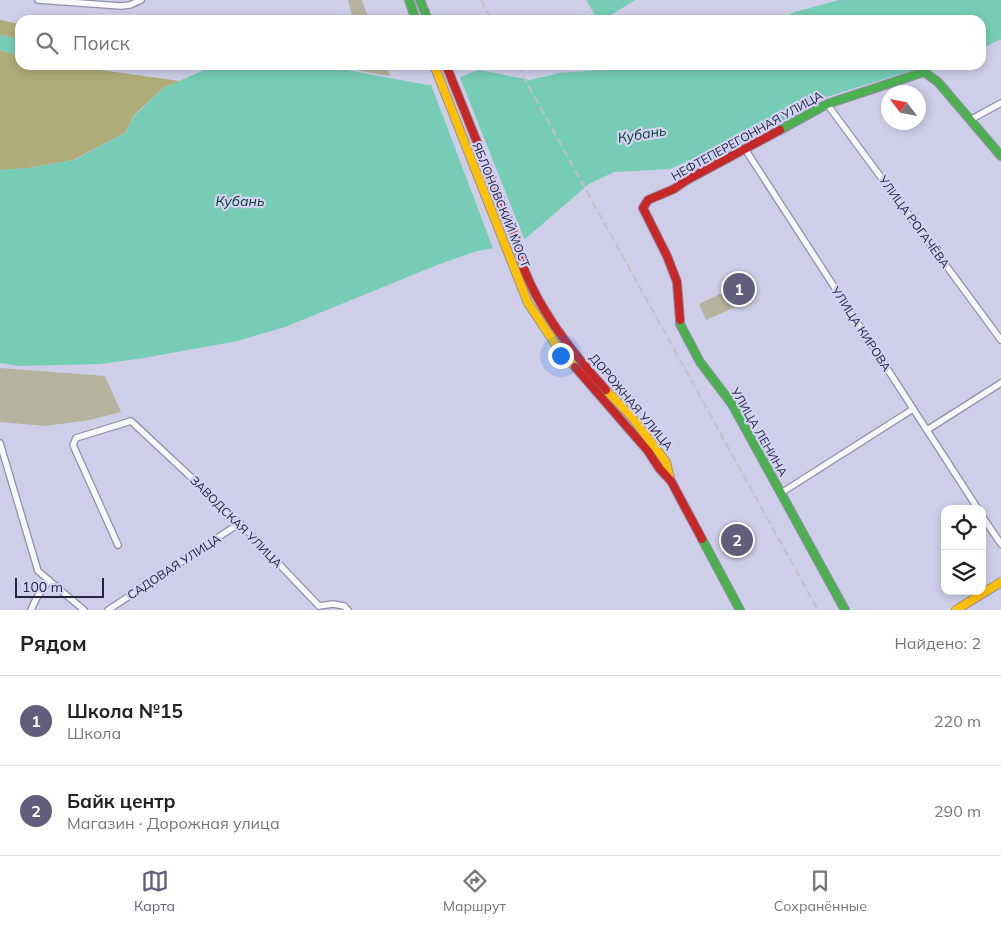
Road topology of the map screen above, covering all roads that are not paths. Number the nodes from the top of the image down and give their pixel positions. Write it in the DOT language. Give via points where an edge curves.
graph roads {
  1 [pos="38,0"];
  2 [pos="141,0"];
  3 [pos="408,0"];
  4 [pos="420,0"];
  5 [pos="414,15"];
  6 [pos="426,15"];
  7 [pos="436,70"];
  8 [pos="448,70"];
  9 [pos="1001,103"];
  10 [pos="827,104"];
  11 [pos="970,120"];
  12 [pos="745,149"];
  13 [pos="1001,156"];
  14 [pos="643,208"];
  15 [pos="1001,340"];
  16 [pos="566,342"];
  17 [pos="558,348"];
  18 [pos="1001,383"];
  19 [pos="913,409"];
  20 [pos="927,430"];
  21 [pos="0,443"];
  22 [pos="671,481"];
  23 [pos="781,493"];
  24 [pos="975,505"];
  25 [pos="986,522"];
  26 [pos="240,524"];
  27 [pos="1001,544"];
  28 [pos="118,545"];
  29 [pos="49,580"];
  30 [pos="1001,582"];
  31 [pos="31,610"];
  32 [pos="84,610"];
  33 [pos="108,610"];
  34 [pos="348,610"];
  35 [pos="740,610"];
  36 [pos="845,610"];
  37 [pos="956,610"];
  1 -- 2 [label="street" via="121,6"];
  3 -- 5 [label="main road"];
  4 -- 6 [label="main road"];
  7 -- 17 [label="main road, ЯБЛОНОВСКИЙ МОСТ" via="528,303"];
  8 -- 16 [label="main road, ЯБЛОНОВСКИЙ МОСТ" via="516,239 524,268 538,299"];
  9 -- 11 [label="street"];
  10 -- 11 [label="main road, НЕФТЕПЕРЕГОННАЯ УЛИЦА" via="924,72 938,82"];
  10 -- 12 [label="main road, НЕФТЕПЕРЕГОННАЯ УЛИЦА"];
  10 -- 15 [label="street, УЛИЦА РОГАЧЁВА"];
  11 -- 13 [label="main road"];
  12 -- 14 [label="main road, НЕФТЕПЕРЕГОННАЯ УЛИЦА" via="648,200"];
  12 -- 19 [label="street, УЛИЦА КИРОВА"];
  14 -- 23 [label="main road, УЛИЦА ЛЕНИНА" via="677,282 680,324 700,362 732,404"];
  16 -- 22 [label="main road, ДОРОЖНАЯ УЛИЦА" via="632,417 666,462"];
  17 -- 22 [label="main road, ДОРОЖНАЯ УЛИЦА"];
  18 -- 20 [label="street"];
  19 -- 20 [label="street, УЛИЦА КИРОВА"];
  19 -- 23 [label="street"];
  20 -- 24 [label="street, УЛИЦА КИРОВА"];
  21 -- 29 [label="street" via="38,571"];
  22 -- 35 [label="main road, ДОРОЖНАЯ УЛИЦА"];
  23 -- 36 [label="main road, УЛИЦА ЛЕНИНА"];
  25 -- 27 [label="street"];
  26 -- 28 [label="street, ЗАВОДСКАЯ УЛИЦА" via="131,421 127,421 76,438 73,445"];
  26 -- 33 [label="street, САДОВАЯ УЛИЦА"];
  26 -- 34 [label="street, ЗАВОДСКАЯ УЛИЦА" via="319,606 334,604"];
  29 -- 31 [label="street"];
  29 -- 32 [label="street"];
  30 -- 37 [label="main road"];
}
